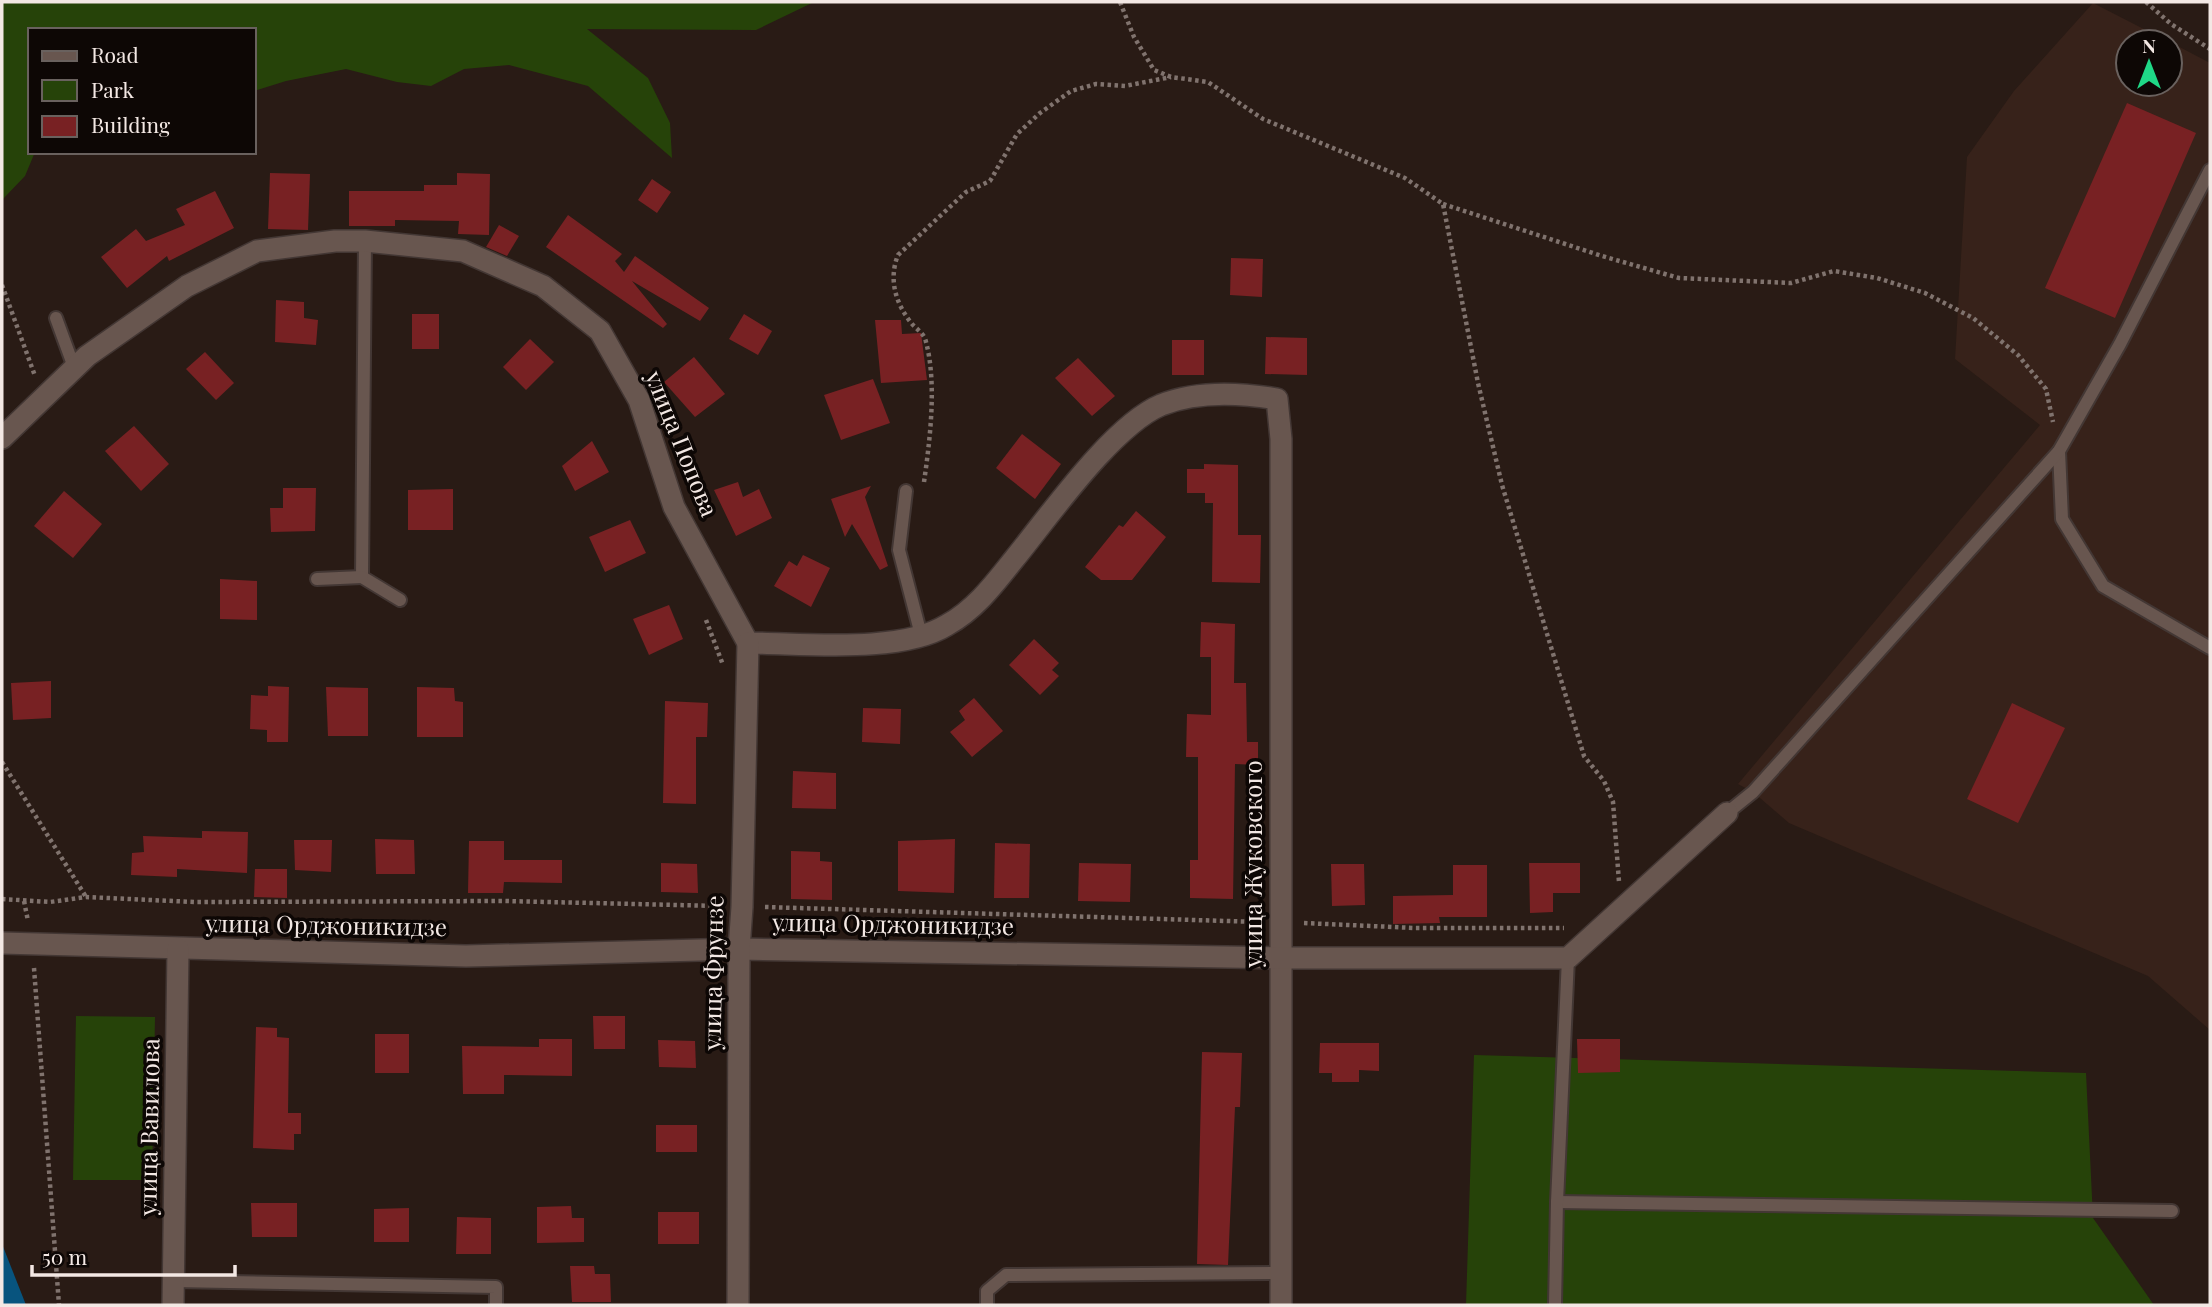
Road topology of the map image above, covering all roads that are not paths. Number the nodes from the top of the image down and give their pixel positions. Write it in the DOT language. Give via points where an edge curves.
graph roads {
  1 [pos="2210,170"];
  2 [pos="365,241"];
  3 [pos="56,318"];
  4 [pos="75,370"];
  5 [pos="2,438"];
  6 [pos="2059,451"];
  7 [pos="906,491"];
  8 [pos="362,578"];
  9 [pos="317,579"];
  10 [pos="400,600"];
  11 [pos="921,635"];
  12 [pos="748,643"];
  13 [pos="2210,648"];
  14 [pos="1727,813"];
  15 [pos="2,943"];
  16 [pos="178,949"];
  17 [pos="739,949"];
  18 [pos="1280,958"];
  19 [pos="1568,958"];
  20 [pos="1557,1202"];
  21 [pos="2172,1211"];
  22 [pos="1281,1273"];
  23 [pos="174,1281"];
  24 [pos="173,1305"];
  25 [pos="496,1305"];
  26 [pos="738,1305"];
  27 [pos="987,1305"];
  28 [pos="1281,1305"];
  29 [pos="1555,1305"];
  1 -- 6 [label="lane"];
  2 -- 4 [label="street, улица Попова" via="257,251 187,286 87,356"];
  2 -- 8 [label="lane"];
  2 -- 12 [label="street, улица Попова" via="463,251 543,286 600,331 639,400 674,507"];
  3 -- 4 [label="lane"];
  4 -- 5 [label="street, улица Попова"];
  6 -- 13 [label="lane" via="2062,519 2103,586"];
  6 -- 14 [label="lane" via="1753,792"];
  7 -- 11 [label="lane" via="899,550"];
  8 -- 9 [label="lane"];
  8 -- 10 [label="lane"];
  11 -- 12 [label="street" via="890,644"];
  11 -- 18 [label="street, улица Жуковского" via="946,626 981,600 1127,426 1161,405 1199,396 1277,399"];
  12 -- 17 [label="street, улица Фрунзе"];
  14 -- 19 [label="street"];
  15 -- 16 [label="street, улица Орджоникидзе"];
  16 -- 17 [label="street, улица Орджоникидзе" via="466,956"];
  16 -- 23 [label="street, улица Вавилова"];
  17 -- 18 [label="street, улица Орджоникидзе"];
  17 -- 26 [label="street, улица Фрунзе"];
  18 -- 19 [label="street, улица Орджоникидзе"];
  18 -- 22 [label="street, улица Жуковского"];
  19 -- 20 [label="lane"];
  20 -- 21 [label="lane"];
  20 -- 29 [label="lane"];
  22 -- 27 [label="lane" via="1006,1275 987,1291"];
  22 -- 28 [label="street, улица Жуковского"];
  23 -- 24 [label="street, улица Вавилова"];
  23 -- 25 [label="lane" via="496,1287"];
}
